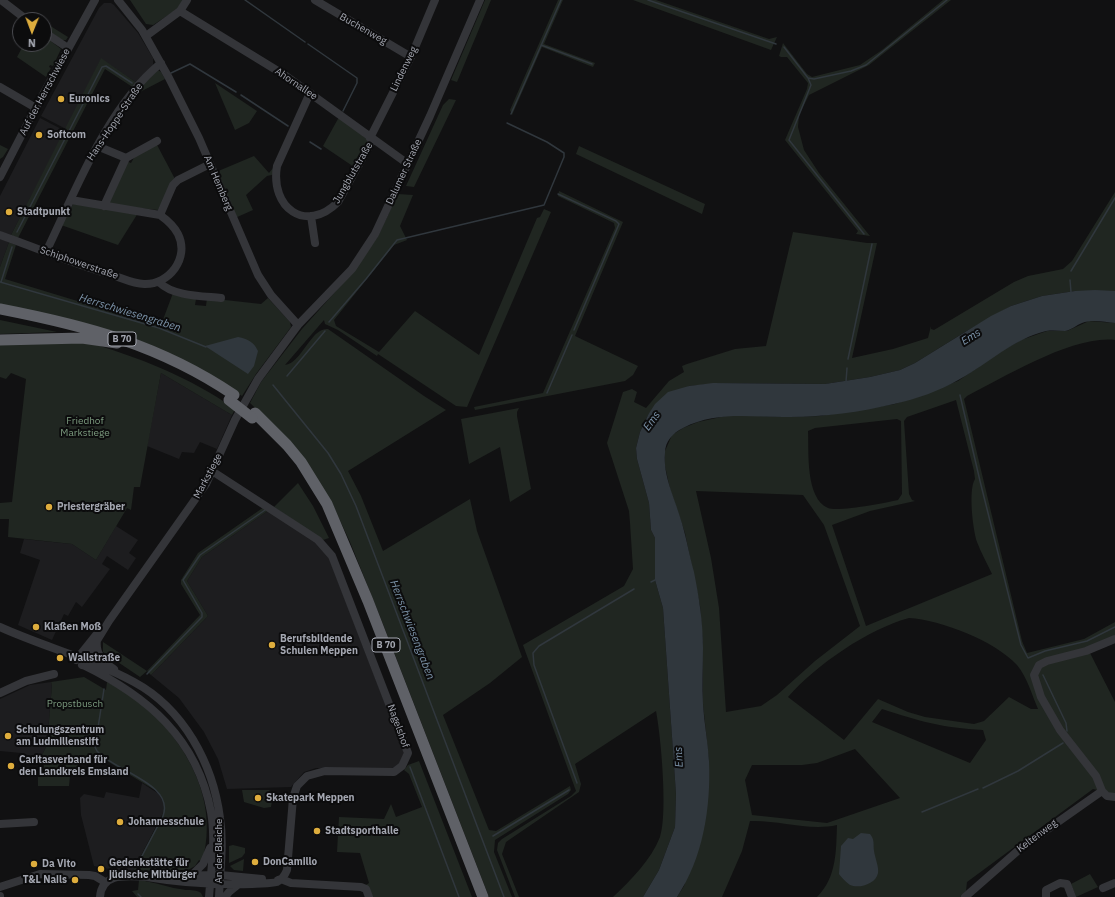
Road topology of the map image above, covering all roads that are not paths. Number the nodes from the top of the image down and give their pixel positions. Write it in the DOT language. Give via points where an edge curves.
graph roads {
  1 [pos="1,0"];
  2 [pos="100,0"];
  3 [pos="187,0"];
  4 [pos="315,0"];
  5 [pos="435,0"];
  6 [pos="480,0"];
  7 [pos="118,1"];
  8 [pos="93,4"];
  9 [pos="180,10"];
  10 [pos="17,12"];
  11 [pos="146,36"];
  12 [pos="52,37"];
  13 [pos="68,48"];
  14 [pos="411,57"];
  15 [pos="161,63"];
  16 [pos="0,87"];
  17 [pos="310,93"];
  18 [pos="36,108"];
  19 [pos="371,139"];
  20 [pos="157,141"];
  21 [pos="97,146"];
  22 [pos="126,158"];
  23 [pos="210,164"];
  24 [pos="408,164"];
  25 [pos="3,165"];
  26 [pos="0,177"];
  27 [pos="71,200"];
  28 [pos="104,206"];
  29 [pos="160,214"];
  30 [pos="311,216"];
  31 [pos="0,235"];
  32 [pos="315,243"];
  33 [pos="46,252"];
  34 [pos="160,283"];
  35 [pos="221,298"];
  36 [pos="0,309"];
  37 [pos="0,315"];
  38 [pos="298,325"];
  39 [pos="0,340"];
  40 [pos="117,343"];
  41 [pos="232,398"];
  42 [pos="253,416"];
  43 [pos="212,472"];
  44 [pos="109,621"];
  45 [pos="0,627"];
  46 [pos="1115,639"];
  47 [pos="97,640"];
  48 [pos="80,661"];
  49 [pos="54,674"];
  50 [pos="135,683"];
  51 [pos="0,693"];
  52 [pos="1102,791"];
  53 [pos="1115,797"];
  54 [pos="34,822"];
  55 [pos="0,824"];
  56 [pos="212,840"];
  57 [pos="192,875"];
  58 [pos="210,875"];
  59 [pos="220,875"];
  60 [pos="147,877"];
  61 [pos="282,879"];
  62 [pos="105,882"];
  63 [pos="1115,883"];
  64 [pos="210,884"];
  65 [pos="220,884"];
  66 [pos="240,884"];
  67 [pos="0,886"];
  68 [pos="1103,888"];
  69 [pos="100,897"];
  70 [pos="209,897"];
  71 [pos="219,897"];
  72 [pos="225,897"];
  73 [pos="369,897"];
  74 [pos="477,897"];
  75 [pos="483,897"];
  76 [pos="965,897"];
  77 [pos="1046,897"];
  78 [pos="1072,897"];
  1 -- 10 [label="street"];
  2 -- 8 [label="street, Auf der Herrschwiese"];
  3 -- 9 [label="street"];
  4 -- 14 [label="street, Buchenweg"];
  5 -- 14 [label="street, Lindenweg"];
  6 -- 24 [label="street, Dalumer Straße"];
  7 -- 11 [label="street, Am Hemberg"];
  8 -- 13 [label="street, Auf der Herrschwiese"];
  9 -- 11 [label="street"];
  9 -- 17 [label="street, Ahornallee"];
  11 -- 15 [label="street, Am Hemberg"];
  12 -- 13 [label="street"];
  13 -- 18 [label="street, Auf der Herrschwiese"];
  14 -- 19 [label="street, Lindenweg"];
  15 -- 21 [label="street, Hans-Hoppe-Straße" via="139,84"];
  15 -- 23 [label="street, Am Hemberg"];
  16 -- 18 [label="street"];
  17 -- 19 [label="street, Ahornallee"];
  17 -- 30 [label="street" via="277,166 276,181 279,197 285,206 299,214"];
  18 -- 25 [label="street, Auf der Herrschwiese"];
  19 -- 24 [label="street, Ahornallee"];
  19 -- 30 [label="street, Jungblutstraße" via="338,202 328,212"];
  20 -- 22 [label="street"];
  21 -- 22 [label="street"];
  21 -- 27 [label="street, Hans-Hoppe-Straße"];
  22 -- 28 [label="street"];
  23 -- 29 [label="street" via="178,180 173,185"];
  23 -- 38 [label="street, Am Hemberg" via="258,275 271,295"];
  24 -- 38 [label="street, Dalumer Straße" via="375,234 360,258"];
  25 -- 26 [label="street, Auf der Herrschwiese"];
  27 -- 28 [label="street"];
  27 -- 33 [label="street, Hans-Hoppe-Straße"];
  28 -- 29 [label="street"];
  29 -- 34 [label="street" via="179,235 181,245 176,267"];
  30 -- 32 [label="street"];
  31 -- 33 [label="street, Schiphowerstraße"];
  33 -- 34 [label="street, Schiphowerstraße" via="90,269 142,284"];
  34 -- 35 [label="street, Schiphowerstraße" via="174,291"];
  36 -- 41 [label="highway, B 70" via="85,328 145,347 203,374"];
  37 -- 40 [label="highway, B 70"];
  38 -- 43 [label="street, Markstiege" via="253,386"];
  39 -- 40 [label="highway" via="68,338"];
  40 -- 41 [label="highway, B 70" via="173,366"];
  41 -- 42 [label="highway, B 70"];
  42 -- 74 [label="highway, B 70" via="311,487 338,541"];
  42 -- 75 [label="highway, B 70" via="287,445 301,462 327,504 371,608"];
  43 -- 44 [label="street, Markstiege" via="196,500"];
  43 -- 61 [label="street, Nagelshof" via="318,540 332,556 408,753 402,766 394,772 325,771 307,776 297,786 293,798 287,870"];
  44 -- 47 [label="street, Markstiege"];
  44 -- 48 [label="street, Markstiege"];
  45 -- 48 [label="street"];
  46 -- 52 [label="street" via="1086,651 1047,661 1039,665 1034,676 1041,698 1060,730 1096,776"];
  47 -- 48 [label="street, Markstiege"];
  47 -- 50 [label="street" via="97,651 103,660"];
  48 -- 50 [label="street, An der Bleiche"];
  48 -- 56 [label="street, An der Bleiche" via="131,692 174,730 195,766 204,788 211,813"];
  49 -- 51 [label="street" via="26,681"];
  50 -- 59 [label="street, An der Bleiche" via="154,696 179,720 204,760 212,779 220,820"];
  52 -- 53 [label="street" via="1107,796"];
  52 -- 76 [label="street, Keltenweg" via="1022,848"];
  54 -- 55 [label="street"];
  56 -- 57 [label="street, An der Bleiche" via="203,864"];
  56 -- 58 [label="street, An der Bleiche"];
  57 -- 58 [label="street"];
  57 -- 60 [label="street"];
  58 -- 59 [label="street"];
  58 -- 64 [label="street, An der Bleiche"];
  59 -- 61 [label="street"];
  59 -- 65 [label="street, An der Bleiche"];
  60 -- 62 [label="street" via="117,877"];
  60 -- 64 [label="street"];
  61 -- 66 [label="street" via="271,883"];
  61 -- 73 [label="street" via="291,883 364,888"];
  62 -- 67 [label="street" via="89,875 40,874"];
  62 -- 69 [label="street"];
  63 -- 68 [label="street"];
  64 -- 65 [label="street"];
  64 -- 70 [label="street, An der Bleiche"];
  65 -- 66 [label="street"];
  65 -- 71 [label="street, An der Bleiche"];
  66 -- 72 [label="street, An der Bleiche"];
  77 -- 78 [label="street" via="1046,890 1060,883 1067,884"];
}
